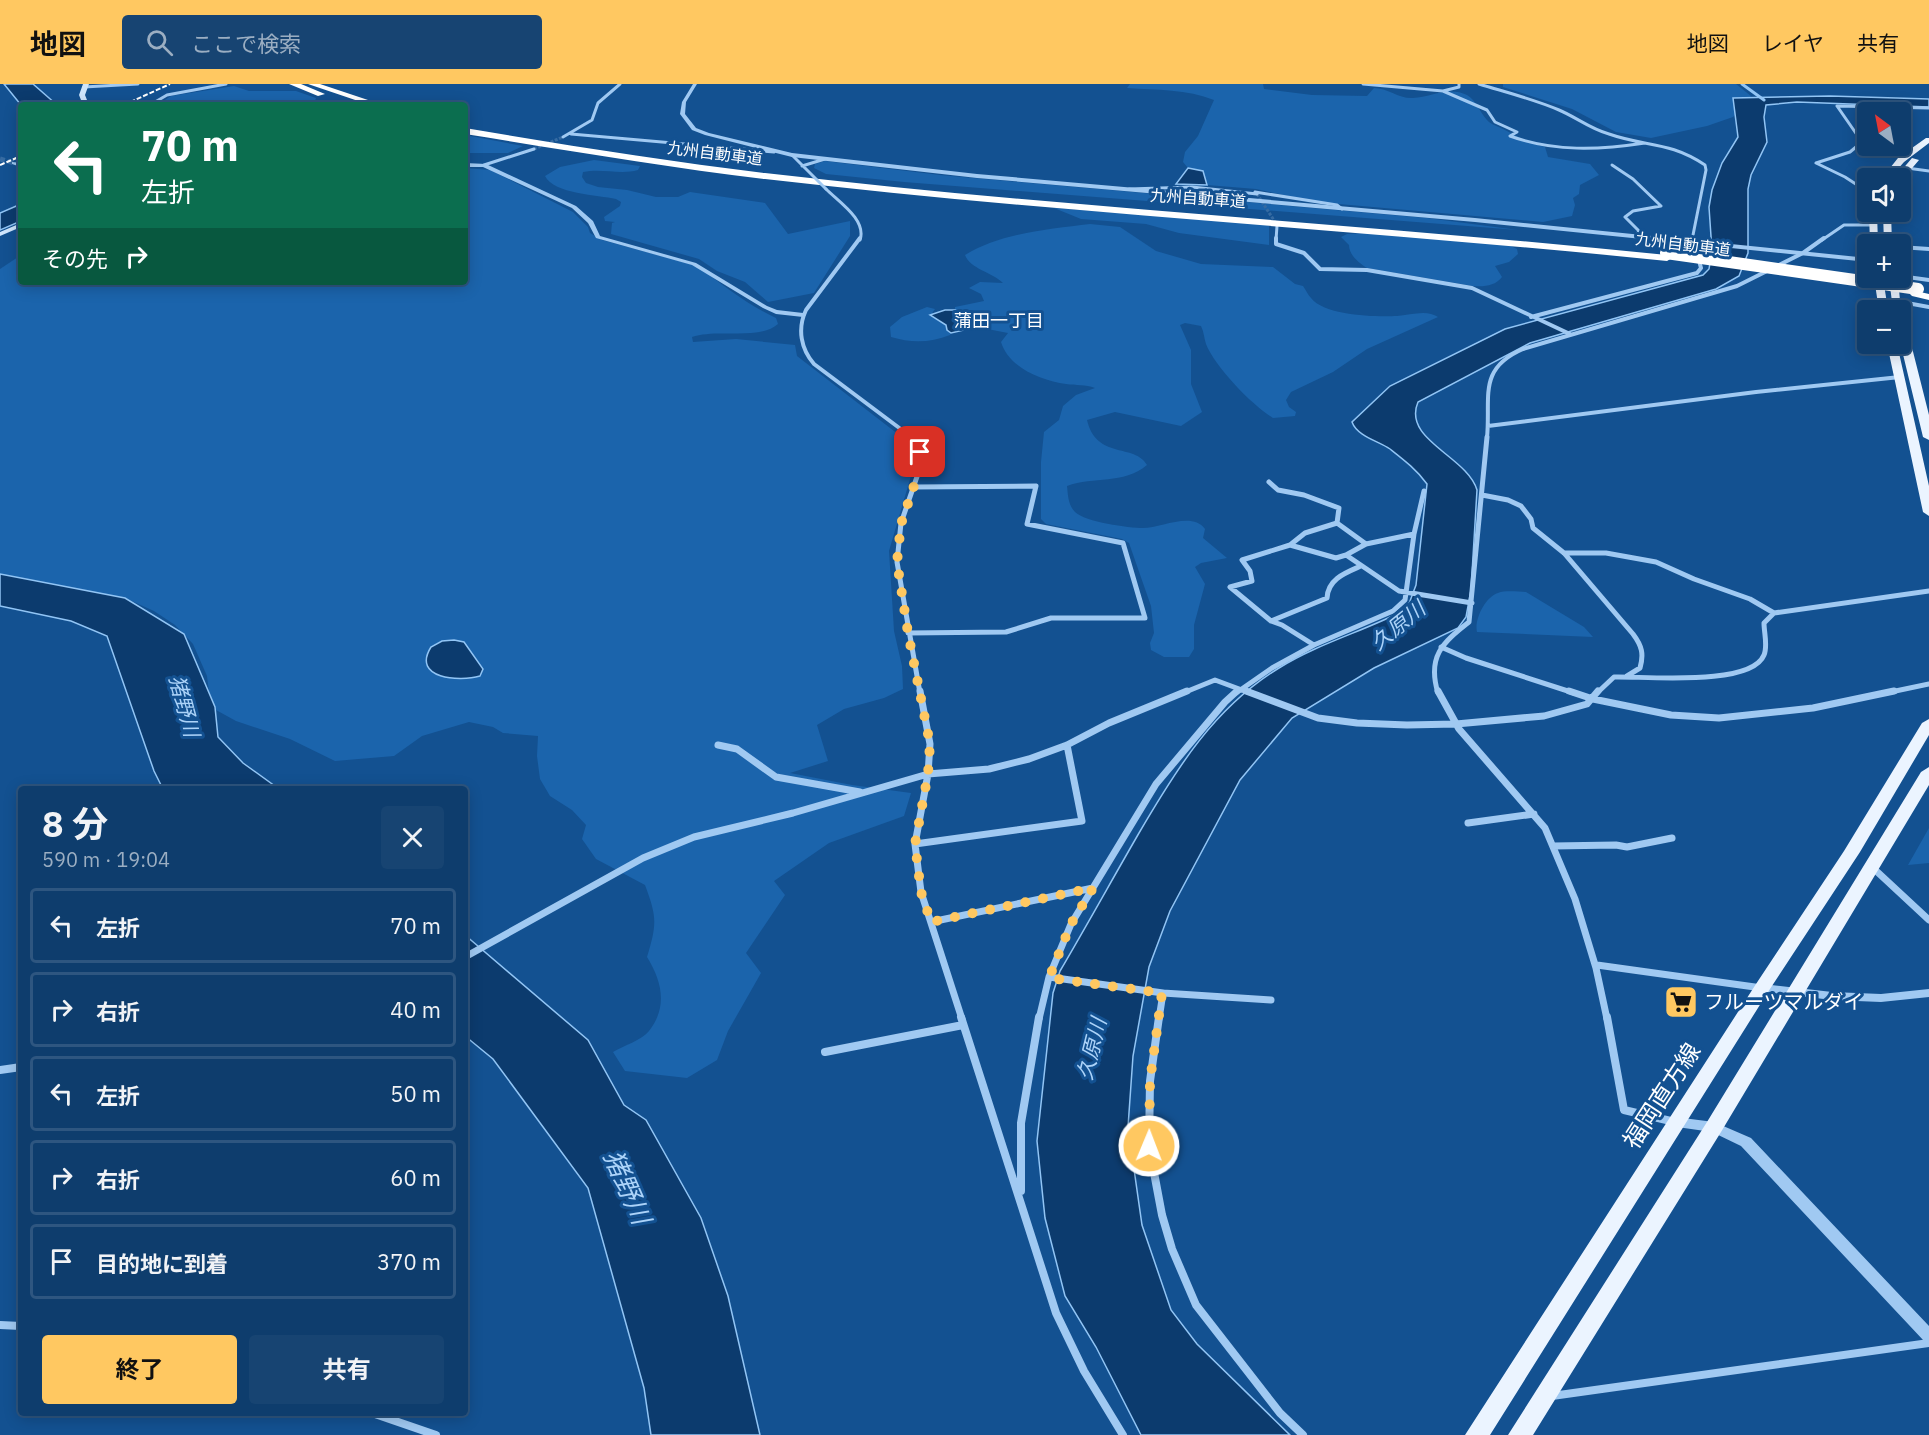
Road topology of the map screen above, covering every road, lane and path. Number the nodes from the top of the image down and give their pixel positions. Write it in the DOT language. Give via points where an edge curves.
graph roads {
  1 [pos="138,84"];
  2 [pos="226,84"];
  3 [pos="293,84"];
  4 [pos="312,84"];
  5 [pos="620,84"];
  6 [pos="695,84"];
  7 [pos="1366,84"];
  8 [pos="1459,84"];
  9 [pos="1479,84"];
  10 [pos="85,86"];
  11 [pos="1443,92"];
  12 [pos="85,102"];
  13 [pos="155,102"];
  14 [pos="348,102"];
  15 [pos="369,102"];
  16 [pos="1929,108"];
  17 [pos="468,127"];
  18 [pos="468,132"];
  19 [pos="571,134"];
  20 [pos="563,137"];
  21 [pos="1929,140"];
  22 [pos="1648,142"];
  23 [pos="1929,148"];
  24 [pos="534,150"];
  25 [pos="774,152"];
  26 [pos="792,155"];
  27 [pos="826,159"];
  28 [pos="14,163"];
  29 [pos="18,164"];
  30 [pos="468,165"];
  31 [pos="484,165"];
  32 [pos="1612,165"];
  33 [pos="804,167"];
  34 [pos="1894,168"];
  35 [pos="1907,168"];
  36 [pos="1911,169"];
  37 [pos="1929,171"];
  38 [pos="1857,185"];
  39 [pos="1124,190"];
  40 [pos="1342,209"];
  41 [pos="1872,222"];
  42 [pos="1872,225"];
  43 [pos="18,226"];
  44 [pos="1277,226"];
  45 [pos="0,234"];
  46 [pos="1873,234"];
  47 [pos="1636,236"];
  48 [pos="1692,241"];
  49 [pos="1911,248"];
  50 [pos="1929,249"];
  51 [pos="1803,253"];
  52 [pos="1666,255"];
  53 [pos="1857,259"];
  54 [pos="1911,278"];
  55 [pos="1929,280"];
  56 [pos="1921,291"];
  57 [pos="1929,297"];
  58 [pos="1911,306"];
  59 [pos="1929,307"];
  60 [pos="803,315"];
  61 [pos="1531,317"];
  62 [pos="1571,334"];
  63 [pos="1894,354"];
  64 [pos="1908,354"];
  65 [pos="1900,377"];
  66 [pos="1488,426"];
  67 [pos="1929,437"];
  68 [pos="1269,482"];
  69 [pos="914,487"];
  70 [pos="1424,490"];
  71 [pos="1482,495"];
  72 [pos="1929,512"];
  73 [pos="1337,523"];
  74 [pos="1414,534"];
  75 [pos="1366,544"];
  76 [pos="1290,545"];
  77 [pos="1564,554"];
  78 [pos="1346,555"];
  79 [pos="1361,566"];
  80 [pos="1929,591"];
  81 [pos="1407,592"];
  82 [pos="1472,603"];
  83 [pos="1774,613"];
  84 [pos="1271,621"];
  85 [pos="908,633"];
  86 [pos="1314,645"];
  87 [pos="1441,647"];
  88 [pos="1627,676"];
  89 [pos="1929,684"];
  90 [pos="1240,689"];
  91 [pos="1593,699"];
  92 [pos="1929,723"];
  93 [pos="1456,724"];
  94 [pos="718,745"];
  95 [pos="1067,745"];
  96 [pos="1929,772"];
  97 [pos="928,774"];
  98 [pos="863,793"];
  99 [pos="1534,814"];
  100 [pos="1468,823"];
  101 [pos="1672,838"];
  102 [pos="915,844"];
  103 [pos="1553,846"];
  104 [pos="1872,867"];
  105 [pos="1093,888"];
  106 [pos="1929,920"];
  107 [pos="931,922"];
  108 [pos="468,955"];
  109 [pos="1597,965"];
  110 [pos="1049,978"];
  111 [pos="1762,988"];
  112 [pos="1795,992"];
  113 [pos="1162,993"];
  114 [pos="1929,993"];
  115 [pos="1271,1000"];
  116 [pos="963,1025"];
  117 [pos="825,1052"];
  118 [pos="18,1067"];
  119 [pos="0,1070"];
  120 [pos="1675,1122"];
  121 [pos="1714,1127"];
  122 [pos="1021,1198"];
  123 [pos="0,1325"];
  124 [pos="18,1326"];
  125 [pos="1929,1336"];
  126 [pos="1929,1343"];
  127 [pos="1543,1397"];
  128 [pos="381,1416"];
  129 [pos="436,1435"];
  130 [pos="1123,1435"];
  131 [pos="1303,1435"];
  132 [pos="1477,1435"];
  133 [pos="1520,1435"];
  1 -- 10 [label="street"];
  2 -- 13 [label="street" via="167,95"];
  3 -- 14 [label="highway"];
  4 -- 15 [label="highway"];
  5 -- 19 [label="street" via="599,101 592,120"];
  6 -- 25 [label="street" via="684,102 682,114 688,123 707,134"];
  7 -- 11 [label="street"];
  8 -- 11 [label="street"];
  9 -- 22 [label="street" via="1560,110 1610,135"];
  10 -- 12 [label="main road"];
  11 -- 22 [label="street" via="1487,110 1495,122 1514,129 1516,132 1510,136 1527,143 1609,149"];
  16 -- 38 [label="street" via="1837,106 1862,142 1855,151 1816,163"];
  17 -- 52 [label="highway, 九州自動車道" via="625,153 830,178 1482,232"];
  18 -- 52 [label="highway, 九州自動車道" via="616,157 813,181"];
  19 -- 20 [label="street"];
  19 -- 25 [label="street"];
  21 -- 34 [label="main road"];
  22 -- 48 [label="street" via="1679,150 1705,165"];
  23 -- 35 [label="main road"];
  24 -- 31 [label="street"];
  25 -- 26 [label="street"];
  26 -- 27 [label="street"];
  26 -- 33 [label="street"];
  27 -- 33 [label="street"];
  27 -- 39 [label="street"];
  28 -- 29 [label="street"];
  30 -- 31 [label="street"];
  31 -- 60 [label="street" via="574,207 591,222 598,237 694,264 771,310"];
  32 -- 47 [label="street" via="1640,183 1661,206 1625,217 1639,231"];
  33 -- 60 [label="street, bridge" via="858,221 862,233 858,244"];
  36 -- 37 [label="street"];
  39 -- 40 [label="street"];
  39 -- 40 [label="street" via="1141,187 1256,193 1337,205"];
  40 -- 47 [label="street"];
  41 -- 42 [label="main road"];
  42 -- 46 [label="main road"];
  42 -- 51 [label="street" via="1844,225"];
  43 -- 45 [label="main road"];
  44 -- 61 [label="street" via="1276,244 1304,253 1320,269 1367,270 1460,285"];
  47 -- 48 [label="street"];
  48 -- 51 [label="street"];
  48 -- 61 [label="street" via="1701,268 1697,273"];
  49 -- 50 [label="street"];
  51 -- 53 [label="street"];
  51 -- 62 [label="street" via="1737,286"];
  52 -- 56 [label="highway, 九州自動車道"];
  54 -- 55 [label="street"];
  56 -- 57 [label="highway, 九州自動車道"];
  58 -- 59 [label="street"];
  60 -- 69 [label="street" via="801,343 806,356 915,442 920,452 920,468"];
  61 -- 62 [label="street"];
  62 -- 66 [label="street" via="1523,349 1495,366 1488,393"];
  63 -- 65 [label="main road"];
  64 -- 67 [label="main road"];
  65 -- 66 [label="street"];
  65 -- 72 [label="main road"];
  66 -- 71 [label="street"];
  68 -- 73 [label="street" via="1278,490 1339,508"];
  69 -- 85 [label="street" via="901,524 897,562"];
  69 -- 85 [label="street" via="1035,486 1028,524 1123,543 1145,618 1051,618 1006,632"];
  70 -- 74 [label="street"];
  71 -- 77 [label="street" via="1527,509 1533,528"];
  71 -- 82 [label="street"];
  73 -- 75 [label="street"];
  73 -- 76 [label="street" via="1305,533"];
  74 -- 75 [label="street"];
  74 -- 81 [label="street"];
  75 -- 78 [label="street"];
  76 -- 78 [label="street" via="1336,558"];
  76 -- 84 [label="street" via="1242,560 1250,571 1251,581 1230,587"];
  77 -- 83 [label="street" via="1606,553 1656,562 1750,599"];
  77 -- 88 [label="street" via="1641,645 1640,668"];
  78 -- 79 [label="street"];
  79 -- 81 [label="street" via="1399,591"];
  79 -- 84 [label="street" via="1331,583 1327,598"];
  80 -- 83 [label="street"];
  81 -- 82 [label="street"];
  81 -- 86 [label="street" via="1405,600 1393,611"];
  82 -- 87 [label="street" via="1469,622"];
  83 -- 88 [label="street" via="1764,623 1764,656 1755,667 1689,678"];
  84 -- 86 [label="street"];
  85 -- 97 [label="street" via="930,744"];
  86 -- 90 [label="street"];
  87 -- 91 [label="street"];
  87 -- 93 [label="street" via="1433,659 1434,679 1439,699"];
  88 -- 91 [label="street" via="1614,677"];
  89 -- 91 [label="street" via="1813,708 1719,718 1671,715"];
  90 -- 93 [label="street" via="1318,718 1357,723"];
  90 -- 95 [label="street" via="1215,680 1109,723"];
  90 -- 105 [label="street" via="1156,784"];
  91 -- 93 [label="street" via="1544,716"];
  92 -- 111 [label="main road, 福岡直方線" via="1852,852"];
  93 -- 99 [label="street"];
  94 -- 98 [label="street" via="737,749 776,777"];
  95 -- 97 [label="street" via="990,770"];
  95 -- 102 [label="street" via="1083,821"];
  96 -- 104 [label="main road"];
  97 -- 98 [label="street"];
  97 -- 102 [label="street"];
  98 -- 108 [label="street" via="694,837 643,858"];
  99 -- 100 [label="street"];
  99 -- 103 [label="street"];
  101 -- 103 [label="street" via="1627,847"];
  102 -- 107 [label="street" via="921,892"];
  103 -- 109 [label="street"];
  104 -- 106 [label="street"];
  104 -- 112 [label="main road"];
  105 -- 107 [label="street"];
  105 -- 110 [label="street" via="1071,924"];
  107 -- 116 [label="street"];
  109 -- 111 [label="street"];
  109 -- 120 [label="street" via="1624,1110"];
  110 -- 113 [label="street"];
  110 -- 122 [label="street" via="1021,1123"];
  111 -- 112 [label="street"];
  111 -- 120 [label="main road, 福岡直方線"];
  112 -- 114 [label="street" via="1881,998"];
  112 -- 121 [label="main road"];
  113 -- 115 [label="street"];
  113 -- 131 [label="street" via="1150,1081 1149,1146 1172,1249 1196,1305 1280,1413"];
  116 -- 117 [label="street"];
  116 -- 122 [label="street"];
  118 -- 119 [label="street"];
  120 -- 121 [label="street"];
  120 -- 132 [label="main road, 福岡直方線"];
  121 -- 125 [label="street" via="1746,1142"];
  121 -- 127 [label="main road"];
  122 -- 130 [label="street" via="1056,1313 1084,1371"];
  123 -- 124 [label="street"];
  126 -- 127 [label="street"];
  127 -- 133 [label="main road"];
  128 -- 129 [label="street"];
}
